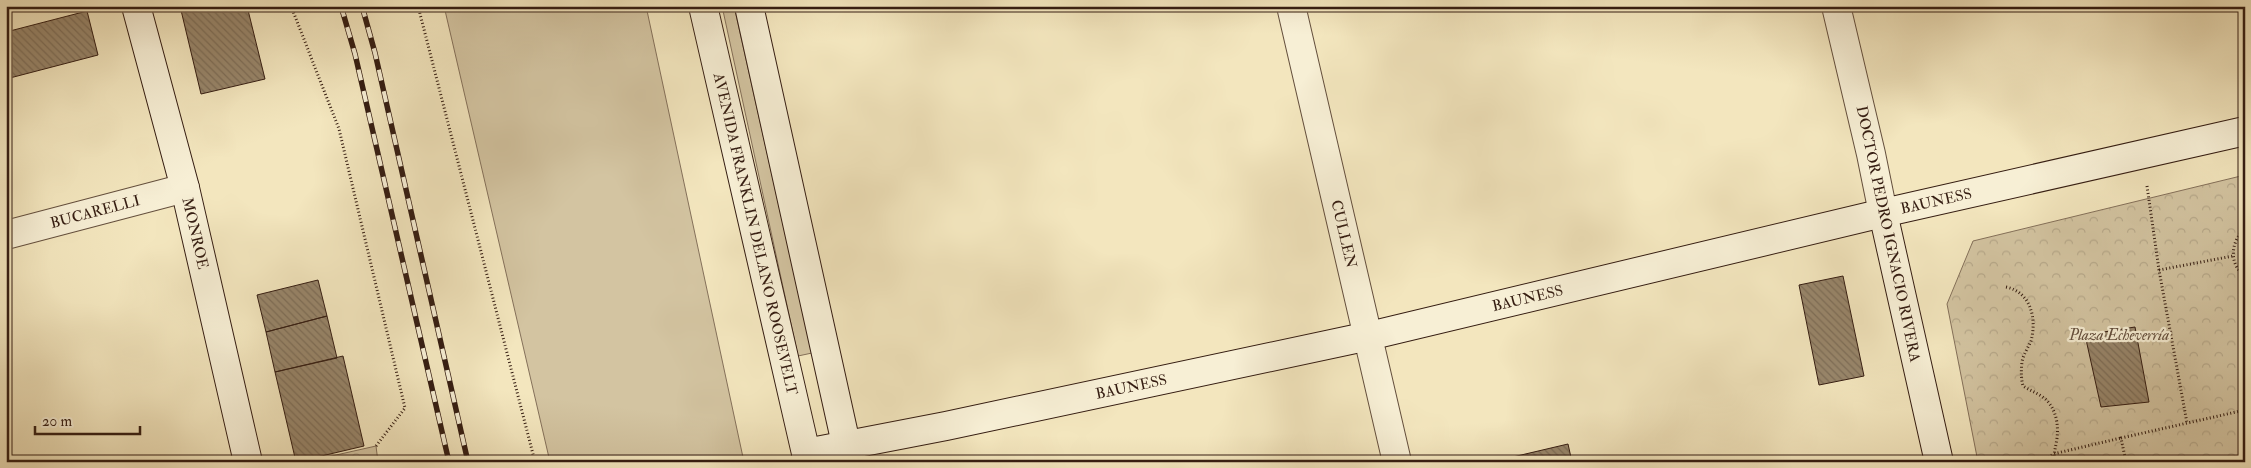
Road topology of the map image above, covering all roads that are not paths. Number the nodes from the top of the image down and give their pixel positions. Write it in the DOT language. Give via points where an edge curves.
graph roads {
  1 [pos="136,6"];
  2 [pos="703,6"];
  3 [pos="749,6"];
  4 [pos="1291,6"];
  5 [pos="1836,6"];
  6 [pos="2245,131"];
  7 [pos="185,188"];
  8 [pos="1883,213"];
  9 [pos="6,235"];
  10 [pos="1369,336"];
  11 [pos="848,453"];
  12 [pos="807,457"];
  13 [pos="248,462"];
  14 [pos="1397,462"];
  15 [pos="1939,462"];
  1 -- 7 [label="street, MONROE"];
  2 -- 12 [label="street, AVENIDA FRANKLIN DELANO ROOSEVELT"];
  3 -- 11 [label="street"];
  4 -- 10 [label="street, CULLEN"];
  5 -- 8 [label="street, DOCTOR PEDRO IGNACIO RIVERA"];
  6 -- 8 [label="street, BAUNESS"];
  7 -- 9 [label="street, BUCARELLI"];
  7 -- 13 [label="street, MONROE"];
  8 -- 10 [label="street, BAUNESS"];
  8 -- 15 [label="street, DOCTOR PEDRO IGNACIO RIVERA"];
  10 -- 11 [label="street, BAUNESS" via="965,422"];
  10 -- 14 [label="street, CULLEN"];
  11 -- 12 [label="street, BAUNESS"];
}
